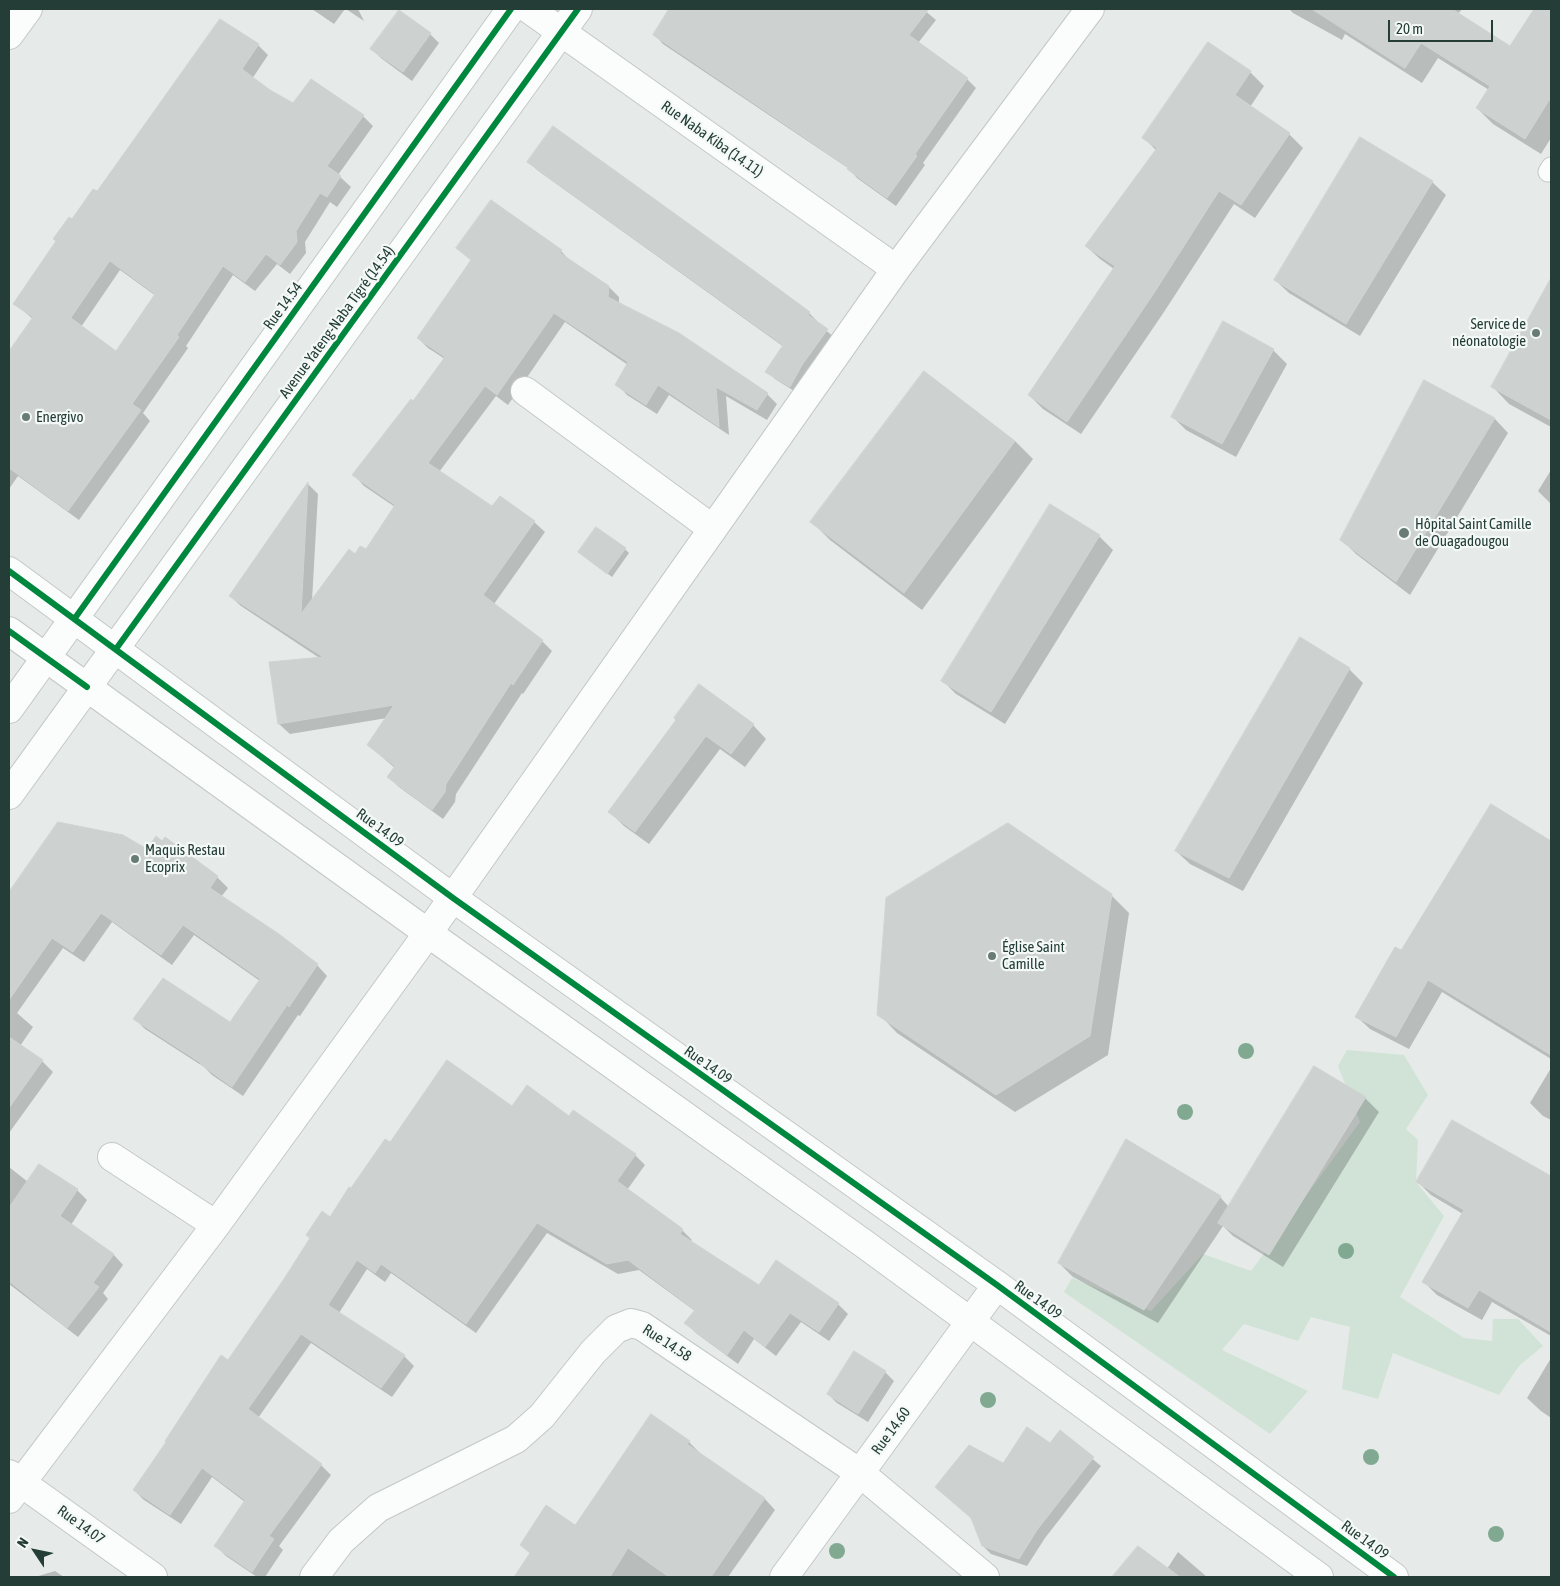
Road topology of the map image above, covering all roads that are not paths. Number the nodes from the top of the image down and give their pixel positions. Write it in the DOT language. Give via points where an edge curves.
graph roads {
  1 [pos="28,9"];
  2 [pos="511,9"];
  3 [pos="529,9"];
  4 [pos="578,9"];
  5 [pos="1090,9"];
  6 [pos="561,32"];
  7 [pos="9,35"];
  8 [pos="896,269"];
  9 [pos="525,391"];
  10 [pos="713,529"];
  11 [pos="9,571"];
  12 [pos="74,618"];
  13 [pos="9,631"];
  14 [pos="116,649"];
  15 [pos="45,658"];
  16 [pos="87,687"];
  17 [pos="9,709"];
  18 [pos="9,795"];
  19 [pos="453,898"];
  20 [pos="428,933"];
  21 [pos="112,1156"];
  22 [pos="216,1225"];
  23 [pos="997,1284"];
  24 [pos="970,1322"];
  25 [pos="860,1473"];
  26 [pos="13,1485"];
  27 [pos="153,1577"];
  28 [pos="314,1577"];
  29 [pos="784,1577"];
  30 [pos="985,1577"];
  31 [pos="1319,1577"];
  32 [pos="1394,1577"];
  1 -- 7 [label="street"];
  2 -- 12 [label="street, Rue 14.54"];
  3 -- 6 [label="street, Rue Naba Kiba (14.11)"];
  4 -- 6 [label="street, Avenue Yateng-Naba Tigré (14.54)"];
  5 -- 8 [label="street"];
  6 -- 8 [label="street, Rue Naba Kiba (14.11)"];
  6 -- 14 [label="street, Avenue Yateng-Naba Tigré (14.54)"];
  8 -- 10 [label="street"];
  9 -- 10 [label="street"];
  10 -- 19 [label="street"];
  11 -- 12 [label="street, Rue 14.09"];
  12 -- 14 [label="street, Rue 14.09"];
  12 -- 15 [label="street, Rue 14.54"];
  13 -- 15 [label="street"];
  14 -- 16 [label="street, Avenue Yateng-Naba Tigré (14.54)"];
  14 -- 19 [label="street, Rue 14.09"];
  15 -- 16 [label="street"];
  15 -- 17 [label="street, Rue 14.54"];
  16 -- 18 [label="street, Avenue Yateng-Naba Tigré (14.54)"];
  16 -- 20 [label="street"];
  19 -- 20 [label="street"];
  19 -- 23 [label="street, Rue 14.09"];
  20 -- 22 [label="street"];
  20 -- 24 [label="street"];
  21 -- 22 [label="street"];
  22 -- 26 [label="street"];
  23 -- 24 [label="street, Rue 14.60"];
  23 -- 32 [label="street, Rue 14.09"];
  24 -- 25 [label="street, Rue 14.60"];
  24 -- 31 [label="street"];
  25 -- 28 [label="street, Rue 14.58" via="642,1326 631,1323 616,1329 593,1352 542,1416 516,1439 378,1508 341,1540"];
  25 -- 29 [label="street, Rue 14.60"];
  25 -- 30 [label="street, Rue 14.58"];
  26 -- 27 [label="street, Rue 14.07"];
}
